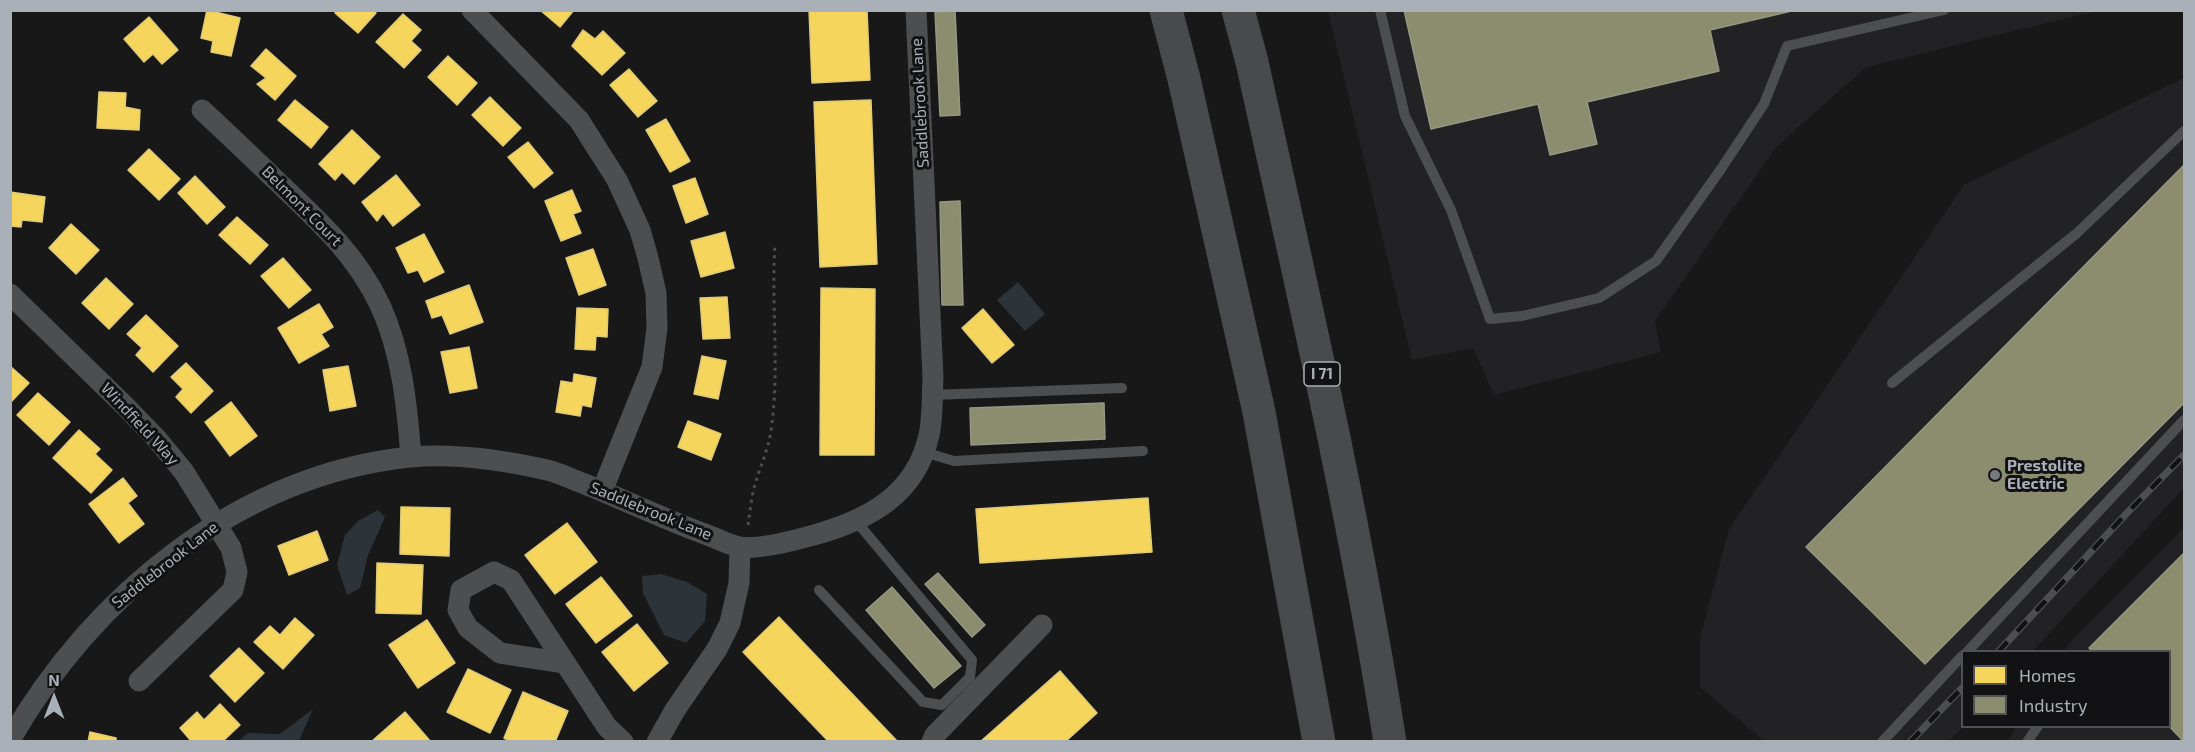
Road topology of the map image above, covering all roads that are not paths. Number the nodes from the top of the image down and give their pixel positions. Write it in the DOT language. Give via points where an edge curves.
graph roads {
  1 [pos="472,10"];
  2 [pos="916,10"];
  3 [pos="1166,10"];
  4 [pos="1238,10"];
  5 [pos="1380,10"];
  6 [pos="1944,10"];
  7 [pos="202,110"];
  8 [pos="2184,131"];
  9 [pos="10,294"];
  10 [pos="1892,383"];
  11 [pos="1122,388"];
  12 [pos="932,396"];
  13 [pos="2184,420"];
  14 [pos="1143,451"];
  15 [pos="924,452"];
  16 [pos="411,457"];
  17 [pos="602,491"];
  18 [pos="856,521"];
  19 [pos="215,524"];
  20 [pos="740,547"];
  21 [pos="819,590"];
  22 [pos="1042,625"];
  23 [pos="1968,650"];
  24 [pos="1961,657"];
  25 [pos="565,663"];
  26 [pos="139,681"];
  27 [pos="2037,728"];
  28 [pos="10,740"];
  29 [pos="623,741"];
  30 [pos="657,741"];
  31 [pos="932,741"];
  32 [pos="1319,741"];
  33 [pos="1390,741"];
  34 [pos="1882,741"];
  35 [pos="2028,741"];
  1 -- 17 [label="street" via="579,120 617,180 648,258 656,293 652,367"];
  2 -- 12 [label="street, Saddlebrook Lane"];
  3 -- 32 [label="highway" via="1259,412"];
  4 -- 33 [label="highway, I 71" via="1327,398"];
  5 -- 6 [label="lane" via="1405,116 1451,210 1490,319 1522,316 1599,298 1656,261 1764,104 1787,46"];
  7 -- 16 [label="street, Belmont Court" via="335,236 360,270 380,306 396,348"];
  8 -- 10 [label="lane" via="2077,233"];
  9 -- 19 [label="street, Windfield Way" via="156,438 184,472"];
  11 -- 12 [label="lane"];
  12 -- 15 [label="street, Saddlebrook Lane"];
  13 -- 23 [label="lane"];
  14 -- 15 [label="lane" via="954,461"];
  15 -- 18 [label="street, Saddlebrook Lane" via="904,486 874,512"];
  16 -- 17 [label="street, Saddlebrook Lane" via="504,462 551,471"];
  16 -- 19 [label="street, Saddlebrook Lane" via="315,478 262,498"];
  17 -- 20 [label="street, Saddlebrook Lane"];
  18 -- 20 [label="street, Saddlebrook Lane" via="799,539"];
  18 -- 21 [label="lane" via="972,660 970,677 942,705 923,702"];
  19 -- 26 [label="street, Windfield Way" via="231,548 237,572 233,590"];
  19 -- 28 [label="street, Saddlebrook Lane" via="104,613 48,681"];
  20 -- 30 [label="street" via="740,583 730,623"];
  22 -- 31 [label="street"];
  24 -- 34 [label="lane"];
  25 -- 25 [label="street" via="511,580 494,572 461,590 458,610 468,628 500,653"];
  25 -- 29 [label="street" via="607,727"];
  27 -- 35 [label="lane"];
}
